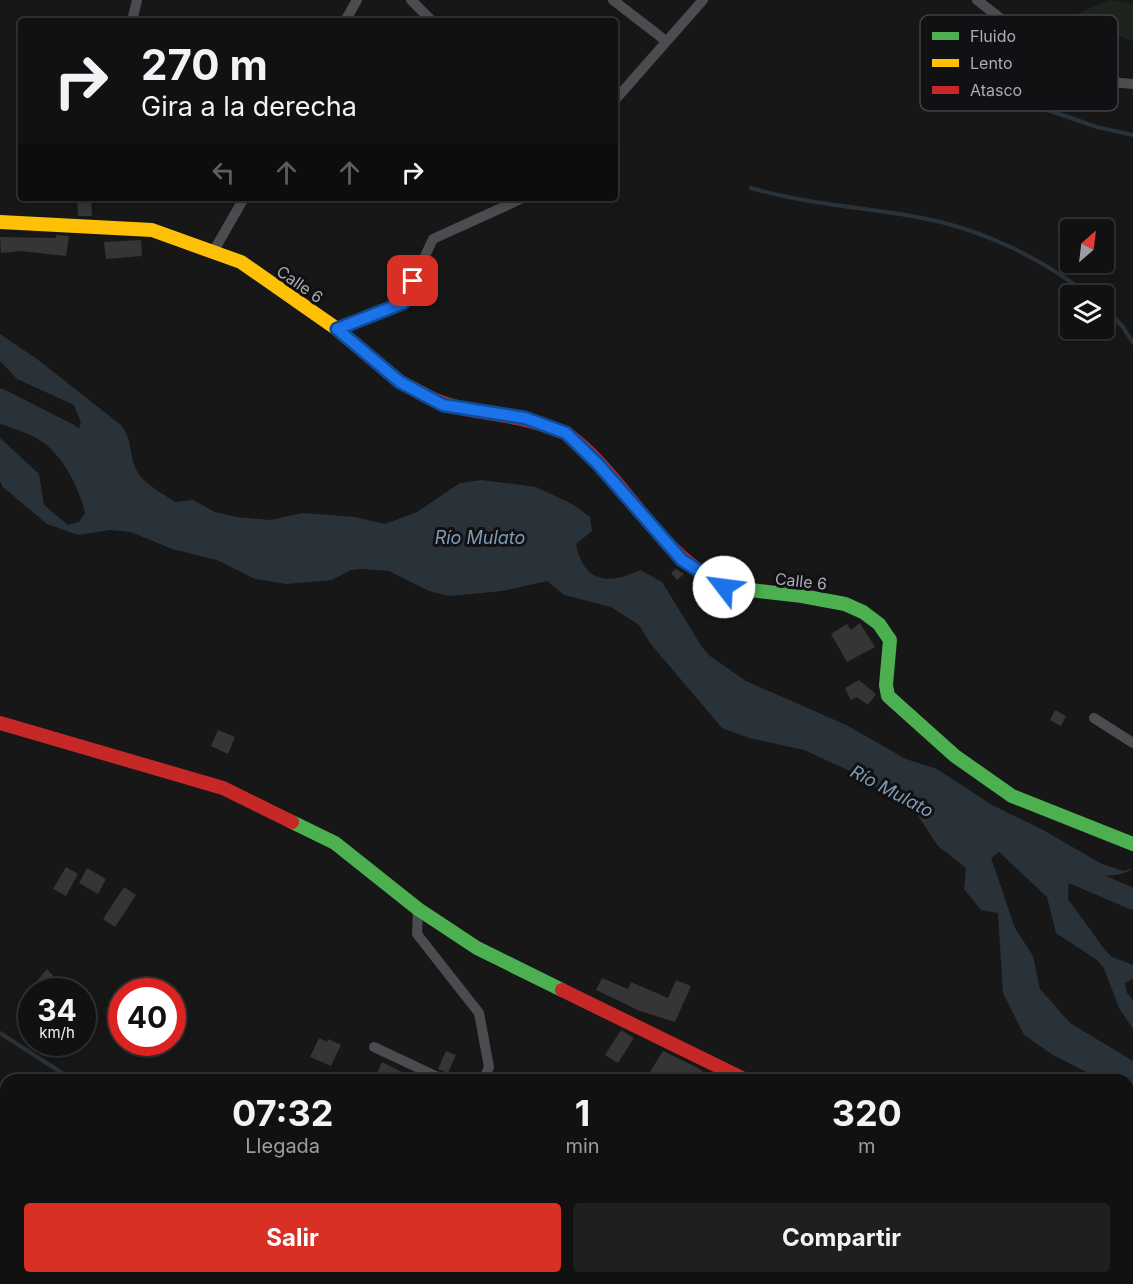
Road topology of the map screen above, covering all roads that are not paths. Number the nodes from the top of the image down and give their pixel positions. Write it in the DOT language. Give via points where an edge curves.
graph roads {
  1 [pos="137,0"];
  2 [pos="357,0"];
  3 [pos="411,0"];
  4 [pos="613,0"];
  5 [pos="703,0"];
  6 [pos="977,0"];
  7 [pos="996,15"];
  8 [pos="133,18"];
  9 [pos="347,18"];
  10 [pos="429,18"];
  11 [pos="666,40"];
  12 [pos="1118,83"];
  13 [pos="1133,84"];
  14 [pos="618,96"];
  15 [pos="242,201"];
  16 [pos="516,201"];
  17 [pos="0,222"];
  18 [pos="213,252"];
  19 [pos="337,329"];
  20 [pos="1094,718"];
  21 [pos="0,723"];
  22 [pos="1133,743"];
  23 [pos="1133,844"];
  24 [pos="418,909"];
  25 [pos="374,1047"];
  26 [pos="431,1074"];
  27 [pos="486,1074"];
  28 [pos="734,1074"];
  1 -- 8 [label="street"];
  2 -- 9 [label="street"];
  3 -- 10 [label="street"];
  4 -- 11 [label="street"];
  5 -- 11 [label="street"];
  6 -- 7 [label="street"];
  11 -- 14 [label="street"];
  12 -- 13 [label="street"];
  15 -- 18 [label="street"];
  16 -- 19 [label="street" via="433,239 403,303"];
  17 -- 18 [label="street, Calle 6" via="152,230"];
  18 -- 19 [label="street, Calle 6" via="241,262"];
  19 -- 23 [label="street, Calle 6" via="400,382 443,405 525,418 566,433 682,560 724,587 839,602 859,609 890,640 888,696 955,756 1012,796"];
  20 -- 22 [label="street"];
  21 -- 24 [label="street" via="223,788 335,843"];
  24 -- 27 [label="street" via="417,934 479,1013 489,1067"];
  24 -- 28 [label="street" via="477,948"];
  25 -- 26 [label="street"];
}
